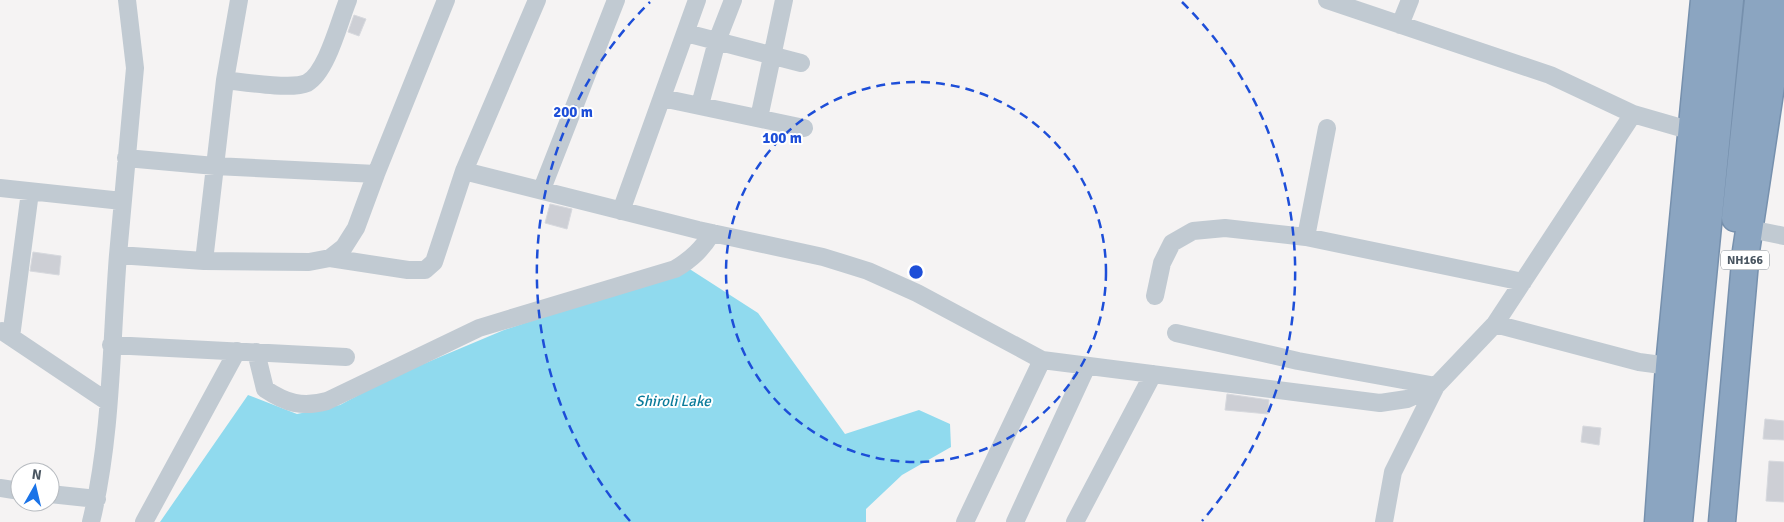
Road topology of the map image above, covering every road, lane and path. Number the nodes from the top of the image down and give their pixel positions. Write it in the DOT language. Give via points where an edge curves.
graph roads {
  1 [pos="127,0"];
  2 [pos="239,0"];
  3 [pos="348,0"];
  4 [pos="446,0"];
  5 [pos="537,0"];
  6 [pos="616,0"];
  7 [pos="697,0"];
  8 [pos="734,0"];
  9 [pos="784,0"];
  10 [pos="1327,0"];
  11 [pos="1410,0"];
  12 [pos="1704,0"];
  13 [pos="1730,0"];
  14 [pos="1758,0"];
  15 [pos="1784,0"];
  16 [pos="1366,6"];
  17 [pos="1400,25"];
  18 [pos="686,32"];
  19 [pos="717,41"];
  20 [pos="773,55"];
  21 [pos="801,63"];
  22 [pos="225,80"];
  23 [pos="662,98"];
  24 [pos="700,105"];
  25 [pos="1633,114"];
  26 [pos="759,118"];
  27 [pos="804,128"];
  28 [pos="1327,128"];
  29 [pos="1692,131"];
  30 [pos="126,158"];
  31 [pos="215,166"];
  32 [pos="464,171"];
  33 [pos="376,174"];
  34 [pos="0,188"];
  35 [pos="542,190"];
  36 [pos="30,192"];
  37 [pos="122,201"];
  38 [pos="621,211"];
  39 [pos="1750,229"];
  40 [pos="712,233"];
  41 [pos="1784,236"];
  42 [pos="1306,237"];
  43 [pos="118,255"];
  44 [pos="330,258"];
  45 [pos="204,261"];
  46 [pos="1523,282"];
  47 [pos="1155,296"];
  48 [pos="1495,324"];
  49 [pos="1176,333"];
  50 [pos="6,334"];
  51 [pos="111,345"];
  52 [pos="237,351"];
  53 [pos="256,352"];
  54 [pos="346,357"];
  55 [pos="1042,360"];
  56 [pos="1087,366"];
  57 [pos="1669,366"];
  58 [pos="1153,374"];
  59 [pos="1436,386"];
  60 [pos="108,402"];
  61 [pos="60,495"];
  62 [pos="97,499"];
  63 [pos="91,522"];
  64 [pos="144,522"];
  65 [pos="965,522"];
  66 [pos="1015,522"];
  67 [pos="1075,522"];
  68 [pos="1384,522"];
  69 [pos="1658,522"];
  70 [pos="1679,522"];
  71 [pos="1704,522"];
  72 [pos="1722,522"];
  1 -- 30 [label="street" via="135,68"];
  2 -- 22 [label="street"];
  3 -- 22 [label="street" via="321,69 306,83 285,86"];
  4 -- 33 [label="street"];
  5 -- 32 [label="street"];
  6 -- 35 [label="street"];
  7 -- 18 [label="street"];
  8 -- 19 [label="street"];
  9 -- 20 [label="street"];
  10 -- 16 [label="street"];
  11 -- 17 [label="street"];
  12 -- 29 [label="highway"];
  13 -- 70 [label="highway"];
  14 -- 71 [label="highway"];
  15 -- 39 [label="highway, NH166"];
  16 -- 17 [label="street"];
  17 -- 25 [label="street" via="1550,75"];
  18 -- 19 [label="street"];
  18 -- 23 [label="street"];
  19 -- 20 [label="street"];
  19 -- 24 [label="street"];
  20 -- 21 [label="street"];
  20 -- 26 [label="street"];
  22 -- 31 [label="street"];
  23 -- 24 [label="street"];
  23 -- 38 [label="street"];
  24 -- 26 [label="street"];
  25 -- 29 [label="street"];
  25 -- 46 [label="street"];
  26 -- 27 [label="street"];
  28 -- 42 [label="street"];
  29 -- 57 [label="highway"];
  30 -- 31 [label="street"];
  30 -- 37 [label="street"];
  31 -- 33 [label="street"];
  31 -- 45 [label="street"];
  32 -- 35 [label="street"];
  32 -- 44 [label="street" via="434,262 425,270"];
  33 -- 44 [label="street" via="356,228 344,247"];
  34 -- 36 [label="street"];
  35 -- 38 [label="street"];
  36 -- 37 [label="street"];
  36 -- 50 [label="street"];
  37 -- 43 [label="street"];
  38 -- 40 [label="street"];
  39 -- 41 [label="street"];
  39 -- 72 [label="highway, NH166"];
  40 -- 53 [label="street" via="702,249 675,269 479,328 311,406 283,401 265,388"];
  40 -- 55 [label="street" via="823,257 868,271 917,293"];
  42 -- 46 [label="street"];
  42 -- 47 [label="street" via="1225,228 1193,231 1172,243 1162,263"];
  43 -- 45 [label="street"];
  43 -- 51 [label="street"];
  44 -- 45 [label="street" via="309,262"];
  46 -- 48 [label="street"];
  48 -- 57 [label="street" via="1639,362"];
  48 -- 59 [label="street"];
  49 -- 59 [label="street" via="1298,361"];
  50 -- 60 [label="street"];
  51 -- 52 [label="street"];
  51 -- 60 [label="street"];
  52 -- 53 [label="street"];
  52 -- 64 [label="street"];
  53 -- 54 [label="street"];
  55 -- 56 [label="street"];
  55 -- 65 [label="street"];
  56 -- 58 [label="street"];
  56 -- 66 [label="street"];
  57 -- 69 [label="highway"];
  58 -- 59 [label="street" via="1380,403 1407,399"];
  58 -- 67 [label="street"];
  59 -- 68 [label="street" via="1393,472"];
  60 -- 62 [label="street"];
  61 -- 62 [label="street"];
  62 -- 63 [label="street"];
}
